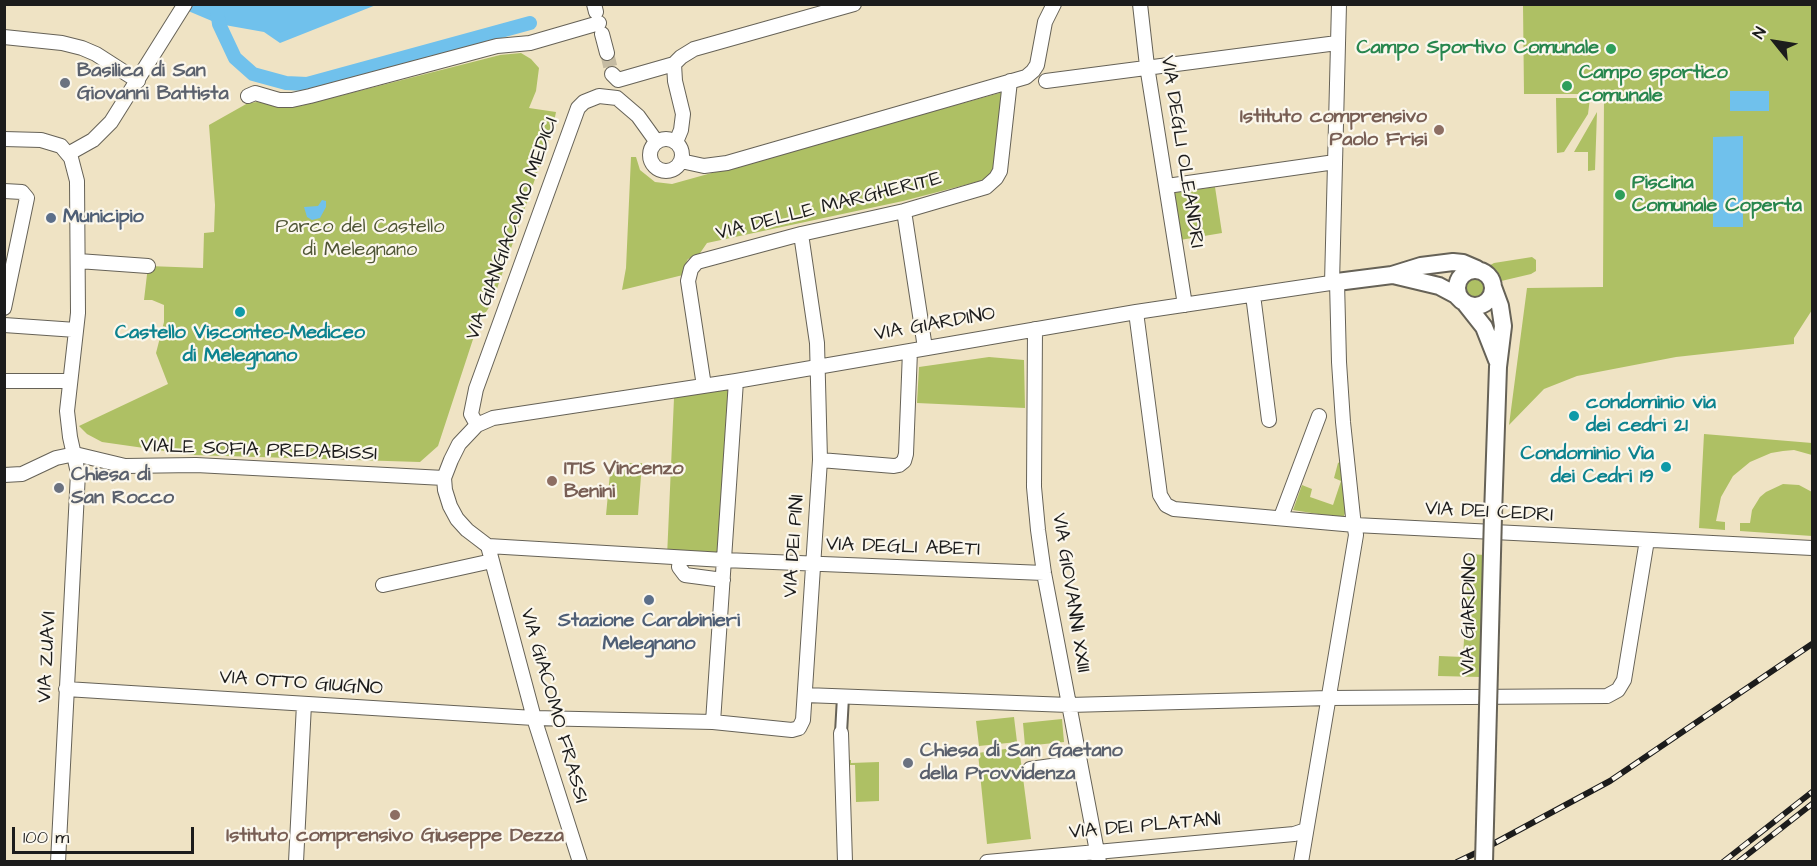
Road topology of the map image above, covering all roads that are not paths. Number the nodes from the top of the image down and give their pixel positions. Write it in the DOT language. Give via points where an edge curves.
graph roads {
  1 [pos="185,4"];
  2 [pos="854,4"];
  3 [pos="1054,4"];
  4 [pos="1140,4"];
  5 [pos="1339,4"];
  6 [pos="828,8"];
  7 [pos="598,18"];
  8 [pos="4,38"];
  9 [pos="1337,42"];
  10 [pos="607,53"];
  11 [pos="674,64"];
  12 [pos="1147,66"];
  13 [pos="612,74"];
  14 [pos="138,81"];
  15 [pos="1010,81"];
  16 [pos="1046,81"];
  17 [pos="248,96"];
  18 [pos="4,139"];
  19 [pos="656,141"];
  20 [pos="676,142"];
  21 [pos="68,154"];
  22 [pos="681,161"];
  23 [pos="1335,162"];
  24 [pos="1167,186"];
  25 [pos="4,191"];
  26 [pos="904,211"];
  27 [pos="801,234"];
  28 [pos="78,261"];
  29 [pos="148,266"];
  30 [pos="1477,269"];
  31 [pos="1392,275"];
  32 [pos="1335,283"];
  33 [pos="1493,287"];
  34 [pos="1253,295"];
  35 [pos="1463,302"];
  36 [pos="1185,305"];
  37 [pos="4,308"];
  38 [pos="1136,312"];
  39 [pos="4,325"];
  40 [pos="1035,329"];
  41 [pos="76,330"];
  42 [pos="925,348"];
  43 [pos="910,351"];
  44 [pos="817,366"];
  45 [pos="1498,367"];
  46 [pos="4,381"];
  47 [pos="70,381"];
  48 [pos="736,381"];
  49 [pos="704,386"];
  50 [pos="1319,416"];
  51 [pos="1269,420"];
  52 [pos="482,423"];
  53 [pos="75,454"];
  54 [pos="820,460"];
  55 [pos="4,475"];
  56 [pos="444,478"];
  57 [pos="1281,518"];
  58 [pos="1355,525"];
  59 [pos="1647,540"];
  60 [pos="488,546"];
  61 [pos="1812,548"];
  62 [pos="680,558"];
  63 [pos="724,560"];
  64 [pos="492,561"];
  65 [pos="813,564"];
  66 [pos="1044,573"];
  67 [pos="723,580"];
  68 [pos="383,585"];
  69 [pos="66,689"];
  70 [pos="805,695"];
  71 [pos="843,697"];
  72 [pos="1329,698"];
  73 [pos="304,704"];
  74 [pos="1069,705"];
  75 [pos="534,718"];
  76 [pos="713,722"];
  77 [pos="799,728"];
  78 [pos="841,733"];
  79 [pos="1080,762"];
  80 [pos="1030,769"];
  81 [pos="1306,830"];
  82 [pos="1098,856"];
  83 [pos="58,861"];
  84 [pos="297,861"];
  85 [pos="579,861"];
  86 [pos="845,861"];
  87 [pos="987,861"];
  88 [pos="1301,861"];
  89 [pos="1484,861"];
  1 -- 14 [label="street"];
  2 -- 6 [label="street"];
  3 -- 15 [label="street" via="1045,22 1037,65 1026,76"];
  4 -- 12 [label="street, VIA DEGLI OLEANDRI"];
  5 -- 9 [label="street"];
  6 -- 11 [label="street" via="694,49"];
  7 -- 10 [label="street"];
  7 -- 17 [label="street" via="534,42 489,48 310,96 292,100 255,93"];
  8 -- 14 [label="street" via="76,46"];
  9 -- 12 [label="street"];
  9 -- 23 [label="street"];
  11 -- 13 [label="street" via="618,80"];
  11 -- 20 [label="street" via="683,114"];
  12 -- 16 [label="street"];
  12 -- 24 [label="street, VIA DEGLI OLEANDRI"];
  14 -- 21 [label="street" via="101,134"];
  15 -- 22 [label="street" via="721,165 700,166"];
  15 -- 26 [label="street, VIA DELLE MARGHERITE" via="1001,168 996,178 983,188"];
  18 -- 21 [label="street" via="46,140"];
  19 -- 20 [label="street" via="666,138"];
  19 -- 22 [label="street" via="649,156 653,166 663,171 674,169"];
  19 -- 52 [label="street, VIA GIANGIACOMO MEDICI" via="638,116 617,98 598,96 578,108 476,389 471,414"];
  20 -- 22 [label="street" via="682,150"];
  21 -- 28 [label="street, VIA ZUAVI" via="78,189"];
  23 -- 24 [label="street"];
  23 -- 32 [label="street"];
  24 -- 36 [label="street, VIA DEGLI OLEANDRI"];
  25 -- 37 [label="street" via="26,195"];
  26 -- 27 [label="street, VIA DELLE MARGHERITE"];
  26 -- 42 [label="street"];
  27 -- 44 [label="street, VIA DEI PINI"];
  27 -- 49 [label="street, VIA DELLE MARGHERITE" via="704,259 691,269 688,281"];
  28 -- 29 [label="street"];
  28 -- 41 [label="street, VIA ZUAVI"];
  30 -- 31 [label="street, VIA GIARDINO" via="1453,262"];
  30 -- 33 [label="street, VIA GIARDINO"];
  30 -- 35 [label="street" via="1458,280 1457,292"];
  31 -- 32 [label="street, VIA GIARDINO"];
  31 -- 35 [label="street, VIA GIARDINO" via="1438,286"];
  32 -- 34 [label="street, VIA GIARDINO"];
  32 -- 58 [label="street" via="1343,422"];
  33 -- 35 [label="street" via="1491,297 1482,305"];
  33 -- 45 [label="street, VIA GIARDINO" via="1503,320"];
  34 -- 36 [label="street, VIA GIARDINO"];
  34 -- 51 [label="street"];
  35 -- 45 [label="street, VIA GIARDINO" via="1484,327"];
  36 -- 38 [label="street, VIA GIARDINO"];
  38 -- 40 [label="street, VIA GIARDINO"];
  38 -- 57 [label="street, VIA DEI CEDRI" via="1160,495 1166,505 1178,510"];
  39 -- 41 [label="street"];
  40 -- 42 [label="street, VIA GIARDINO"];
  40 -- 66 [label="street, VIA GIOVANNI XXIII" via="1034,487"];
  41 -- 47 [label="street, VIA ZUAVI"];
  42 -- 43 [label="street, VIA GIARDINO"];
  43 -- 44 [label="street, VIA GIARDINO"];
  43 -- 54 [label="street" via="906,454 901,464"];
  44 -- 48 [label="street, VIA GIARDINO"];
  44 -- 54 [label="street, VIA DEI PINI"];
  45 -- 89 [label="street, VIA GIARDINO, bridge"];
  46 -- 47 [label="street"];
  47 -- 53 [label="street, VIA ZUAVI" via="67,417"];
  48 -- 49 [label="street, VIA GIARDINO"];
  48 -- 63 [label="street"];
  49 -- 52 [label="street, VIA GIARDINO"];
  50 -- 57 [label="street"];
  52 -- 56 [label="street" via="459,444"];
  53 -- 55 [label="street" via="22,474"];
  53 -- 56 [label="street, VIALE SOFIA PREDABISSI" via="124,466 196,465"];
  53 -- 69 [label="street, VIA ZUAVI" via="78,473"];
  54 -- 65 [label="street, VIA DEI PINI"];
  56 -- 60 [label="street" via="457,519"];
  57 -- 58 [label="street, VIA DEI CEDRI"];
  58 -- 59 [label="street, VIA DEI CEDRI"];
  58 -- 72 [label="street"];
  59 -- 61 [label="street, VIA DEI CEDRI"];
  59 -- 72 [label="street" via="1624,680 1613,694"];
  60 -- 62 [label="street, VIA DEGLI ABETI"];
  60 -- 64 [label="street, VIA GIACOMO FRASSI"];
  62 -- 63 [label="street, VIA DEGLI ABETI"];
  62 -- 67 [label="street" via="679,567 686,575"];
  63 -- 65 [label="street, VIA DEGLI ABETI"];
  63 -- 67 [label="street"];
  64 -- 68 [label="street"];
  64 -- 75 [label="street, VIA GIACOMO FRASSI"];
  65 -- 66 [label="street, VIA DEGLI ABETI"];
  65 -- 70 [label="street, VIA DEI PINI"];
  66 -- 74 [label="street, VIA GIOVANNI XXIII"];
  67 -- 76 [label="street"];
  69 -- 73 [label="street, VIA OTTO GIUGNO"];
  69 -- 83 [label="street, VIA ZUAVI"];
  70 -- 71 [label="street"];
  70 -- 77 [label="street, VIA DEI PINI"];
  71 -- 74 [label="street"];
  71 -- 78 [label="street"];
  72 -- 74 [label="street"];
  72 -- 81 [label="street"];
  73 -- 75 [label="street, VIA OTTO GIUGNO"];
  73 -- 84 [label="street"];
  74 -- 79 [label="street, VIA GIOVANNI XXIII"];
  75 -- 76 [label="street, VIA OTTO GIUGNO"];
  75 -- 85 [label="street, VIA GIACOMO FRASSI"];
  76 -- 77 [label="street, VIA OTTO GIUGNO"];
  78 -- 86 [label="street"];
  79 -- 80 [label="street"];
  79 -- 82 [label="street, VIA GIOVANNI XXIII"];
  81 -- 82 [label="street, VIA DEI PLATANI"];
  81 -- 88 [label="street"];
  82 -- 87 [label="street, VIA DEI PLATANI"];
}
